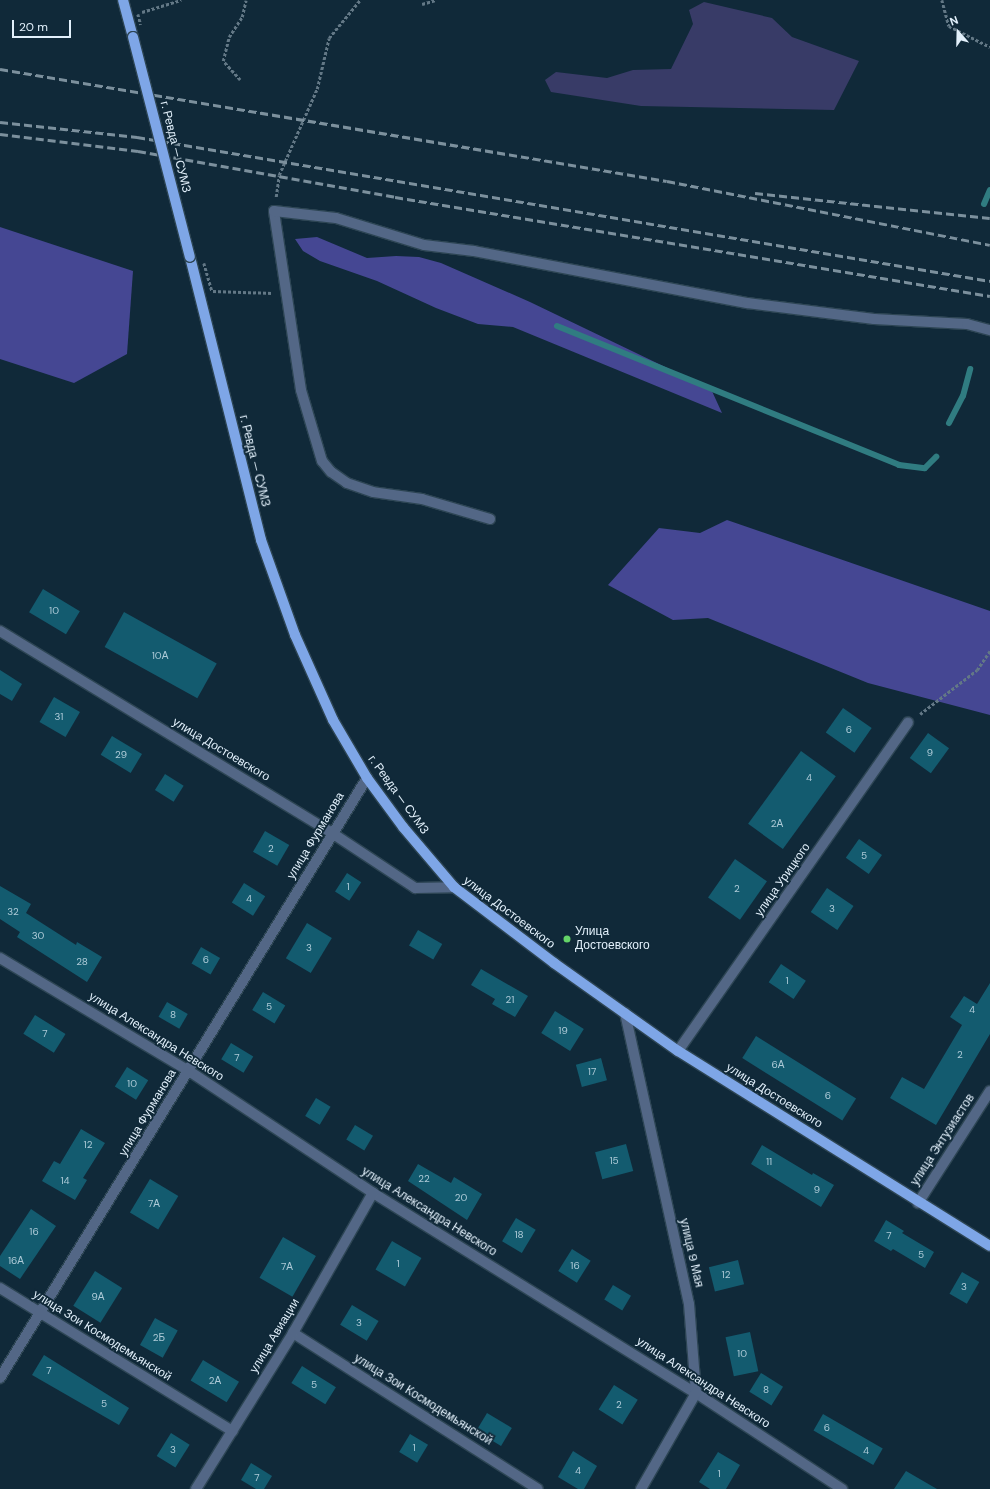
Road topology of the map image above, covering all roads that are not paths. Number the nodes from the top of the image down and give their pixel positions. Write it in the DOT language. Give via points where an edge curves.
graph roads {
  1 [pos="123,0"];
  2 [pos="990,330"];
  3 [pos="490,519"];
  4 [pos="0,631"];
  5 [pos="908,723"];
  6 [pos="366,778"];
  7 [pos="332,833"];
  8 [pos="454,887"];
  9 [pos="0,958"];
  10 [pos="625,1013"];
  11 [pos="678,1052"];
  12 [pos="189,1071"];
  13 [pos="990,1091"];
  14 [pos="373,1193"];
  15 [pos="918,1203"];
  16 [pos="990,1246"];
  17 [pos="0,1288"];
  18 [pos="42,1313"];
  19 [pos="293,1333"];
  20 [pos="0,1378"];
  21 [pos="696,1393"];
  22 [pos="232,1431"];
  23 [pos="196,1489"];
  24 [pos="538,1489"];
  25 [pos="641,1489"];
  26 [pos="842,1489"];
  1 -- 6 [label="main road, г. Ревда — СУМЗ, bridge" via="261,540 295,635 333,720"];
  2 -- 3 [label="street" via="968,324 874,319 747,303 474,251 424,245 336,218 274,211 301,390 322,461 331,472 347,483 373,492 422,499"];
  4 -- 7 [label="street, улица Достоевского"];
  5 -- 11 [label="street, улица Урицкого"];
  6 -- 7 [label="street, улица Фурманова"];
  6 -- 8 [label="main road, г. Ревда — СУМЗ"];
  7 -- 8 [label="street, улица Достоевского" via="415,888"];
  7 -- 12 [label="street, улица Фурманова"];
  8 -- 10 [label="main road, улица Достоевского" via="501,925"];
  9 -- 12 [label="street, улица Александра Невского"];
  10 -- 11 [label="main road, улица Достоевского"];
  10 -- 21 [label="street, улица 9 Мая" via="689,1304"];
  11 -- 15 [label="main road, улица Достоевского"];
  12 -- 14 [label="street, улица Александра Невского"];
  12 -- 18 [label="street, улица Фурманова"];
  13 -- 15 [label="street, улица Энтузиастов"];
  14 -- 19 [label="street, улица Авиации"];
  14 -- 21 [label="street, улица Александра Невского"];
  15 -- 16 [label="main road, улица Достоевского"];
  17 -- 18 [label="street, улица Зои Космодемьянской"];
  18 -- 20 [label="street, улица Фурманова"];
  18 -- 22 [label="street, улица Зои Космодемьянской"];
  19 -- 22 [label="street, улица Авиации"];
  19 -- 24 [label="street, улица Зои Космодемьянской"];
  21 -- 25 [label="street"];
  21 -- 26 [label="street, улица Александра Невского"];
  22 -- 23 [label="street, улица Авиации"];
}
